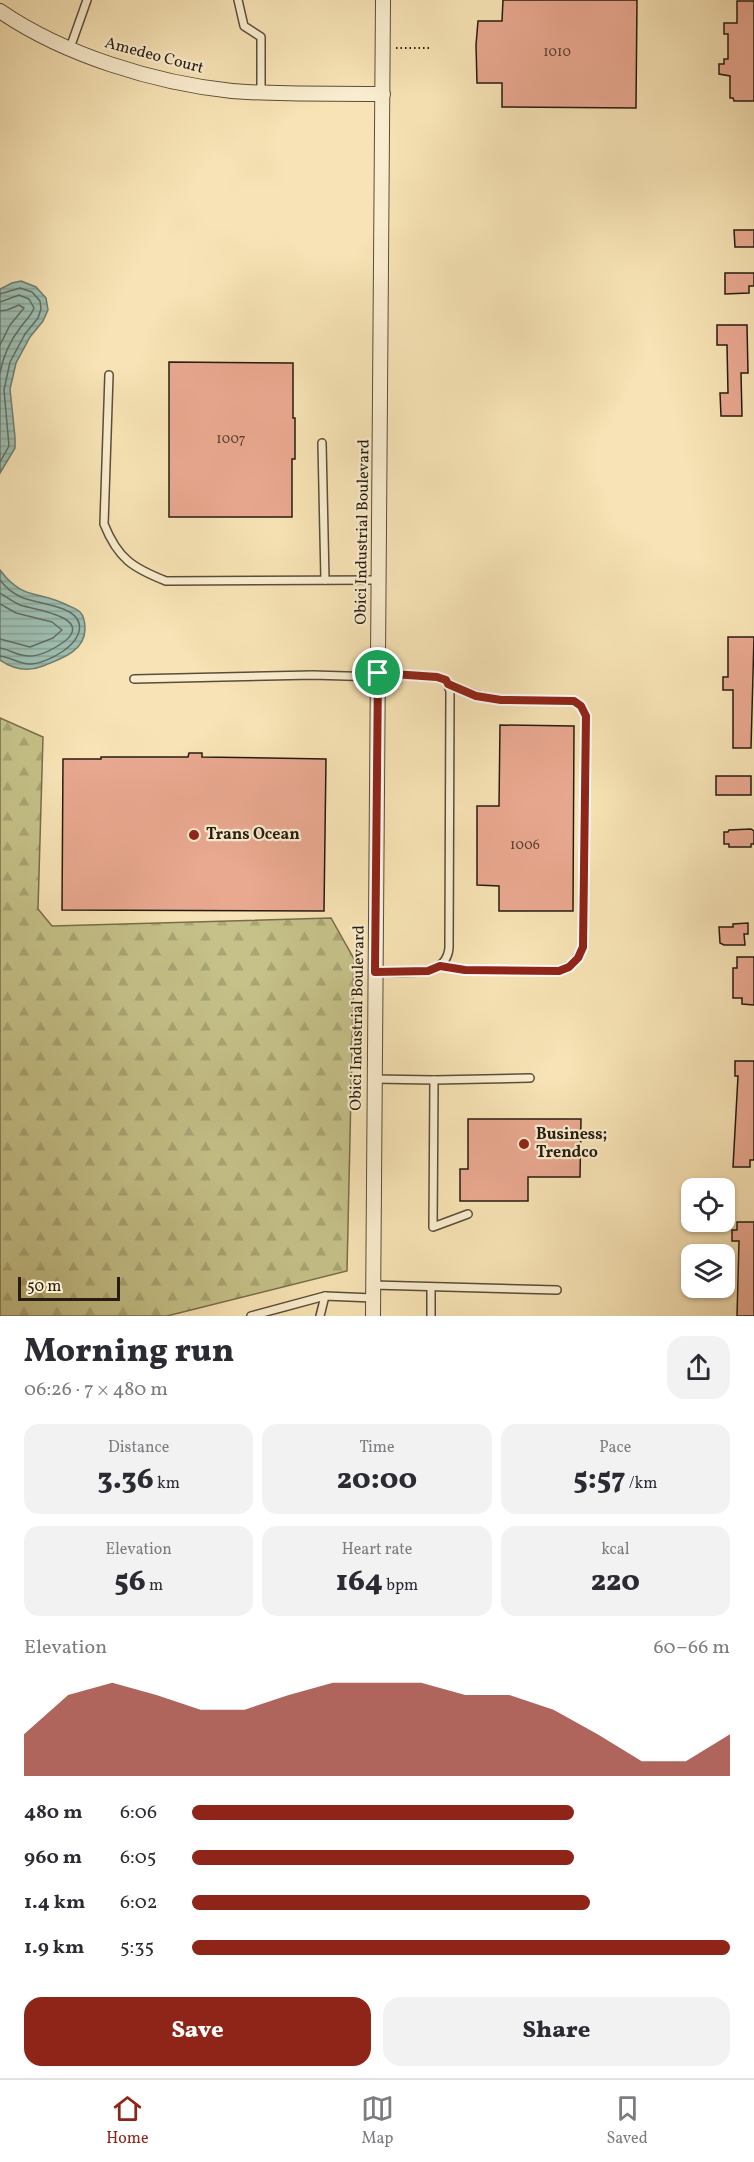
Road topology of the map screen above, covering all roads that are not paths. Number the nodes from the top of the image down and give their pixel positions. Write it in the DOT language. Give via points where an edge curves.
graph roads {
  1 [pos="87,0"];
  2 [pos="238,0"];
  3 [pos="383,0"];
  4 [pos="0,11"];
  5 [pos="70,48"];
  6 [pos="261,91"];
  7 [pos="383,94"];
  8 [pos="108,375"];
  9 [pos="322,443"];
  10 [pos="325,580"];
  11 [pos="379,580"];
  12 [pos="378,675"];
  13 [pos="134,679"];
  14 [pos="448,684"];
  15 [pos="440,966"];
  16 [pos="375,972"];
  17 [pos="530,1078"];
  18 [pos="374,1079"];
  19 [pos="434,1080"];
  20 [pos="468,1214"];
  21 [pos="431,1287"];
  22 [pos="557,1290"];
  23 [pos="373,1291"];
  24 [pos="325,1296"];
  25 [pos="251,1316"];
  26 [pos="320,1316"];
  27 [pos="373,1316"];
  28 [pos="431,1316"];
  1 -- 5 [label="lane"];
  2 -- 6 [label="lane" via="244,26 261,37"];
  3 -- 7 [label="street, Obici Industrial Boulevard"];
  4 -- 5 [label="street, Amedeo Court" via="48,40"];
  5 -- 6 [label="street, Amedeo Court" via="183,84"];
  6 -- 7 [label="street, Amedeo Court"];
  7 -- 11 [label="street, Obici Industrial Boulevard"];
  8 -- 10 [label="lane" via="104,524 113,546 138,570 166,581"];
  9 -- 10 [label="lane"];
  10 -- 11 [label="lane"];
  11 -- 12 [label="street, Obici Industrial Boulevard"];
  12 -- 13 [label="lane"];
  12 -- 14 [label="lane" via="437,677"];
  12 -- 16 [label="street, Obici Industrial Boulevard"];
  14 -- 15 [label="lane" via="449,948"];
  14 -- 15 [label="lane" via="476,696 574,701 581,706 586,716 583,947 578,958 559,971"];
  15 -- 16 [label="lane" via="428,971"];
  16 -- 18 [label="street, Obici Industrial Boulevard"];
  17 -- 19 [label="lane"];
  18 -- 19 [label="lane"];
  18 -- 23 [label="street, Obici Industrial Boulevard"];
  19 -- 20 [label="lane" via="433,1227"];
  21 -- 22 [label="lane"];
  21 -- 23 [label="lane"];
  21 -- 28 [label="lane"];
  23 -- 24 [label="lane"];
  23 -- 27 [label="street, Obici Industrial Boulevard"];
  24 -- 25 [label="lane"];
  24 -- 26 [label="lane"];
}
